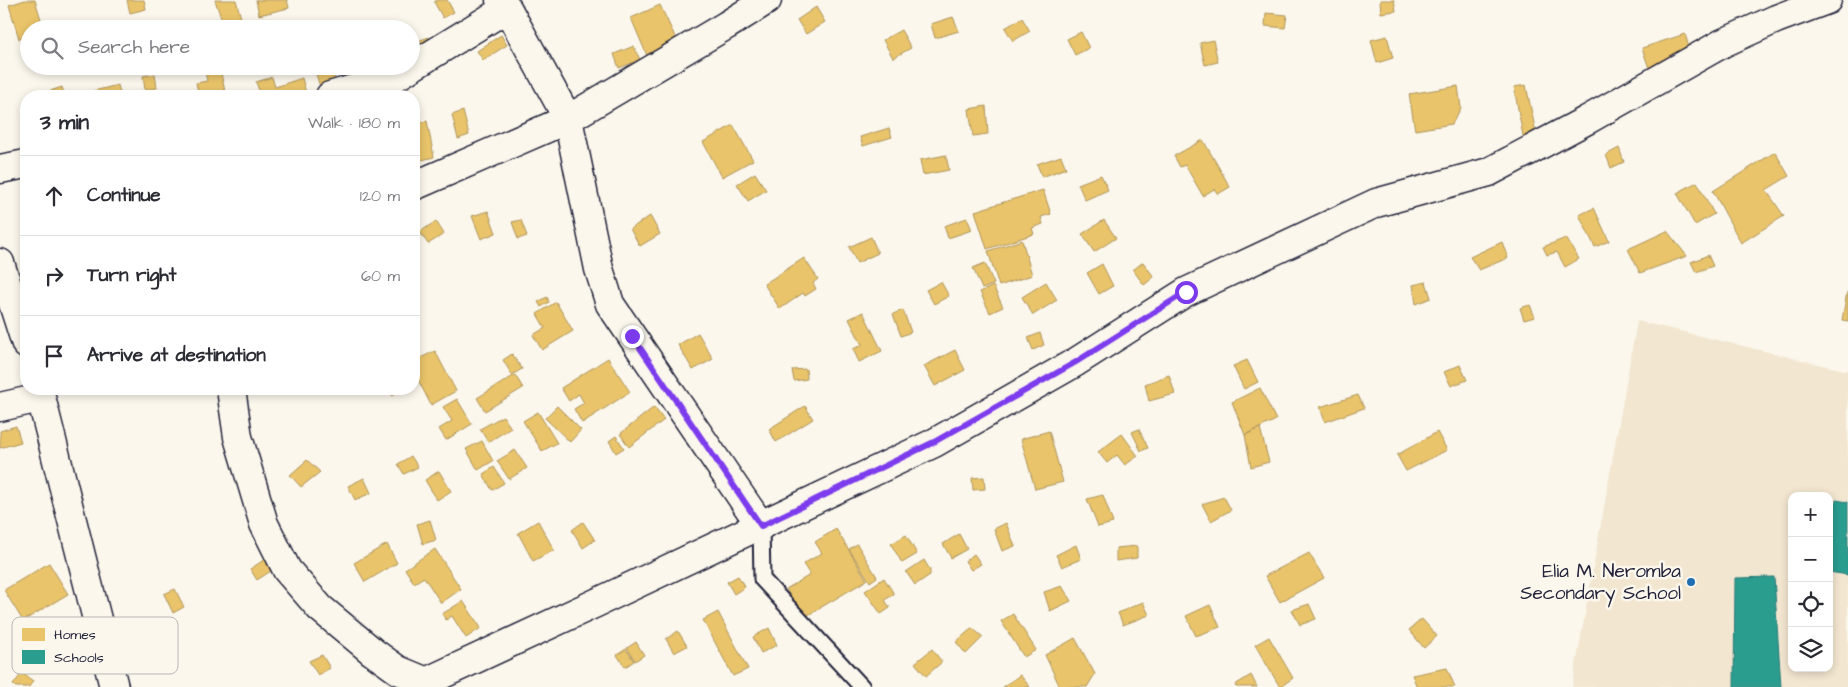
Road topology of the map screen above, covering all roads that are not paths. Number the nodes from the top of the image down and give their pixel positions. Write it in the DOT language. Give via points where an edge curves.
graph roads {
  1 [pos="767,0"];
  2 [pos="1827,0"];
  3 [pos="503,4"];
  4 [pos="420,60"];
  5 [pos="398,75"];
  6 [pos="350,90"];
  7 [pos="568,119"];
  8 [pos="20,165"];
  9 [pos="0,169"];
  10 [pos="420,183"];
  11 [pos="0,263"];
  12 [pos="20,325"];
  13 [pos="34,395"];
  14 [pos="41,395"];
  15 [pos="232,395"];
  16 [pos="0,407"];
  17 [pos="761,526"];
  18 [pos="96,617"];
  19 [pos="111,674"];
  20 [pos="426,685"];
  21 [pos="114,687"];
  22 [pos="862,687"];
  1 -- 7 [label="street"];
  2 -- 17 [label="street" via="1722,43 1489,172 1376,203 1186,292 1076,362 934,442"];
  3 -- 4 [label="street"];
  3 -- 7 [label="street"];
  5 -- 6 [label="street"];
  7 -- 10 [label="street"];
  7 -- 17 [label="street" via="599,269 610,304"];
  8 -- 9 [label="street"];
  11 -- 12 [label="street"];
  13 -- 16 [label="street"];
  14 -- 18 [label="street"];
  15 -- 20 [label="street" via="238,437 264,524 287,570 320,608 372,652"];
  17 -- 20 [label="street"];
  17 -- 22 [label="lane" via="762,579"];
  19 -- 21 [label="street"];
}
